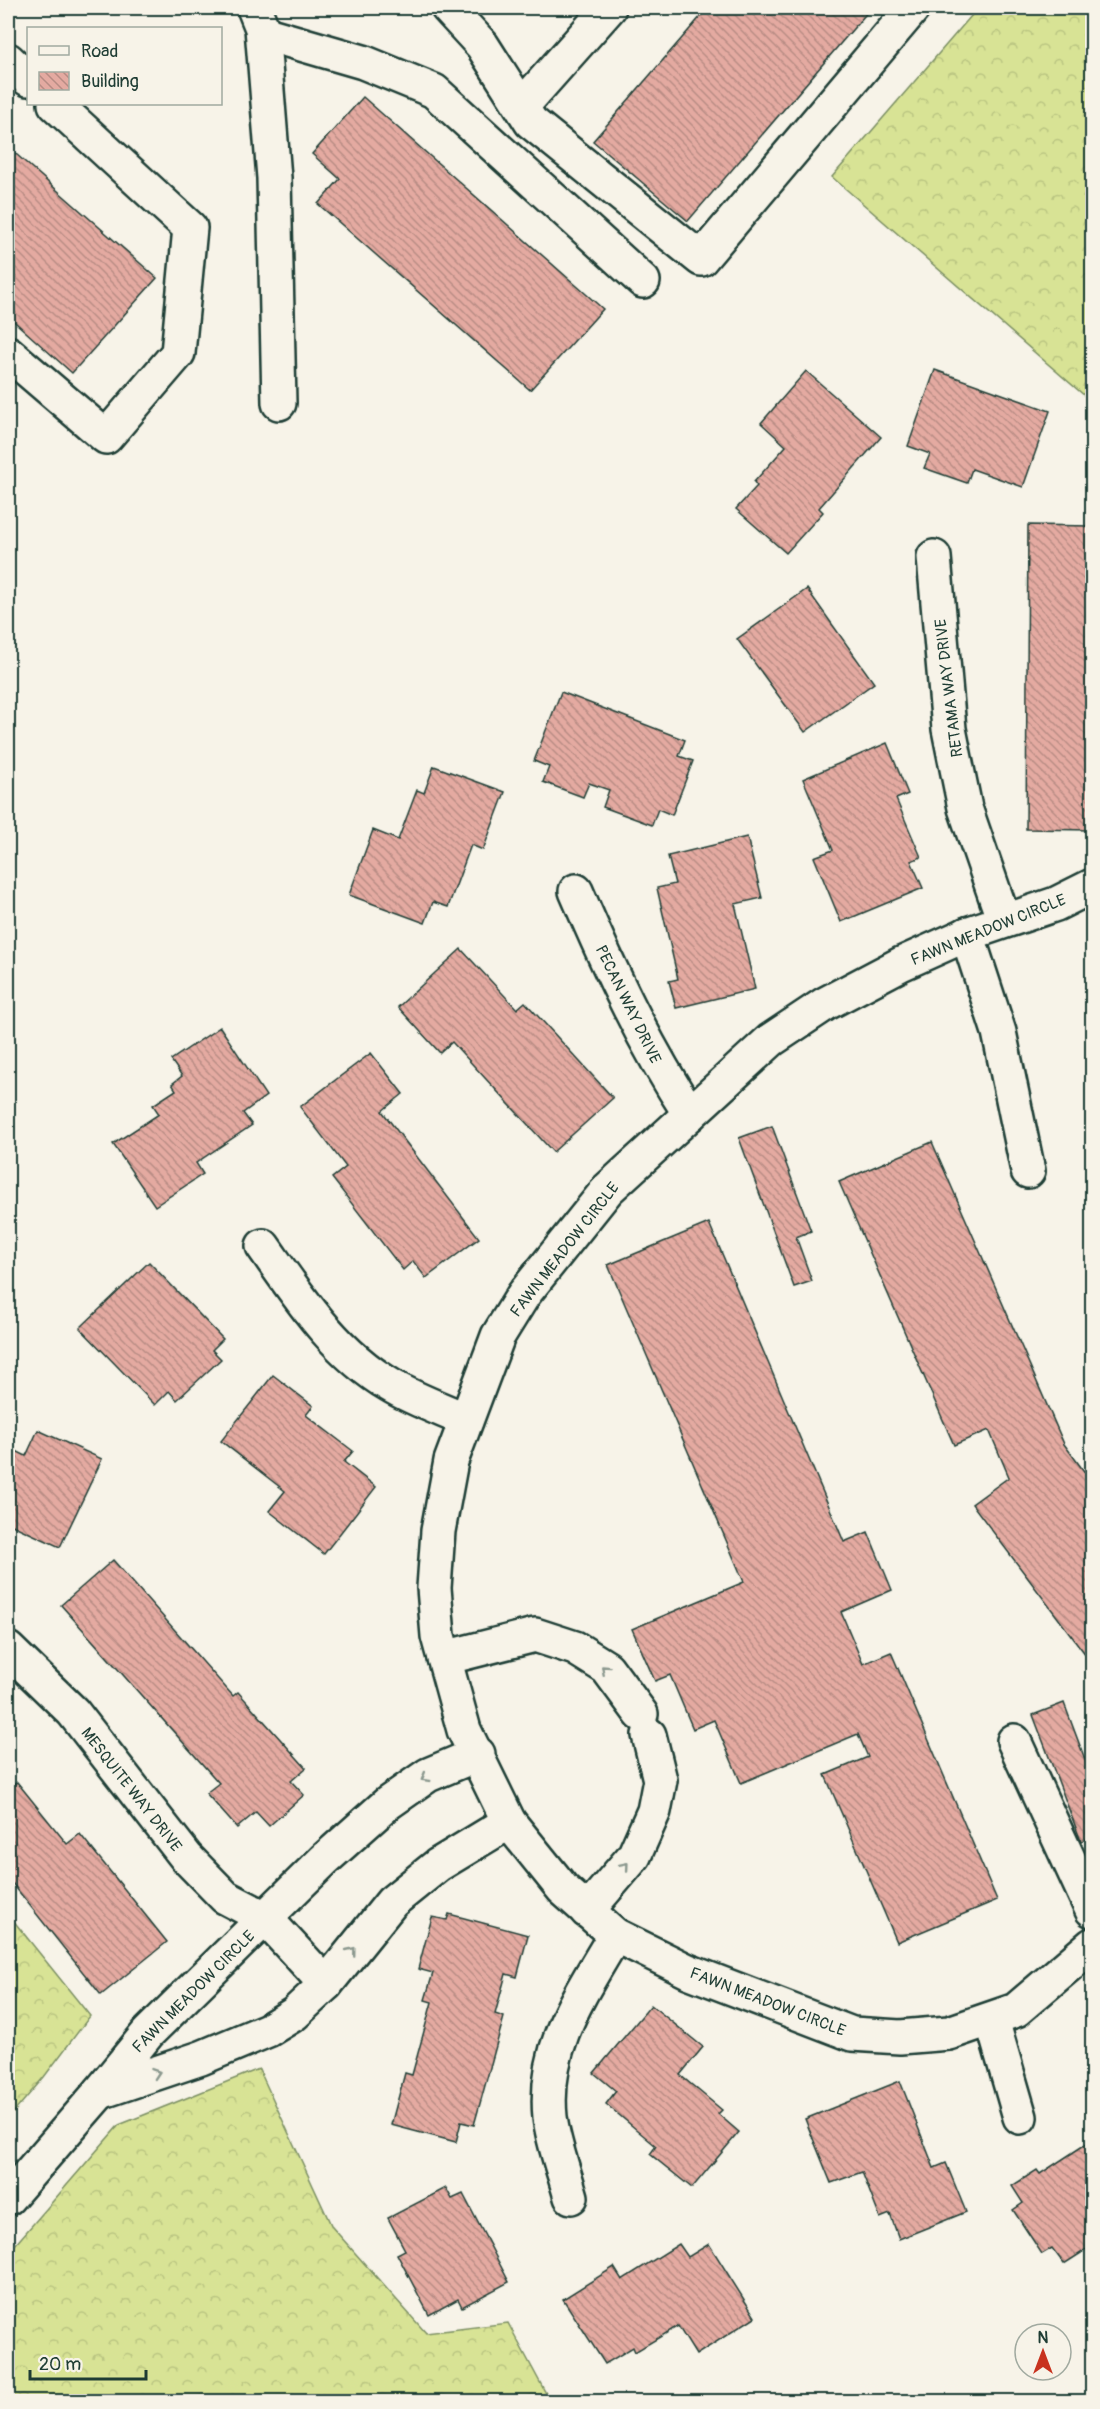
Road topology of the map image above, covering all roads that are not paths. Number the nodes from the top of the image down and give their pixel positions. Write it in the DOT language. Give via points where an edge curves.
graph roads {
  1 [pos="448,8"];
  2 [pos="609,8"];
  3 [pos="913,8"];
  4 [pos="258,20"];
  5 [pos="8,60"];
  6 [pos="27,78"];
  7 [pos="56,105"];
  8 [pos="522,106"];
  9 [pos="643,281"];
  10 [pos="8,353"];
  11 [pos="279,403"];
  12 [pos="934,556"];
  13 [pos="1092,886"];
  14 [pos="576,891"];
  15 [pos="1004,921"];
  16 [pos="967,934"];
  17 [pos="690,1114"];
  18 [pos="1028,1171"];
  19 [pos="262,1246"];
  20 [pos="466,1420"];
  21 [pos="8,1649"];
  22 [pos="444,1658"];
  23 [pos="1014,1741"];
  24 [pos="478,1754"];
  25 [pos="509,1822"];
  26 [pos="1092,1910"];
  27 [pos="587,1911"];
  28 [pos="265,1918"];
  29 [pos="615,1935"];
  30 [pos="1092,1946"];
  31 [pos="326,1984"];
  32 [pos="992,2020"];
  33 [pos="100,2092"];
  34 [pos="1020,2117"];
  35 [pos="571,2197"];
  36 [pos="8,2198"];
  1 -- 8 [label="street" via="482,45"];
  2 -- 8 [label="street"];
  3 -- 8 [label="street" via="701,259 531,122"];
  4 -- 9 [label="street" via="434,91"];
  4 -- 11 [label="street" via="274,178"];
  5 -- 6 [label="street"];
  7 -- 10 [label="street" via="190,228 178,353 106,437"];
  12 -- 15 [label="street, RETAMA WAY DRIVE" via="949,729 965,808"];
  13 -- 15 [label="street, FAWN MEADOW CIRCLE" via="1056,904"];
  14 -- 17 [label="street, PECAN WAY DRIVE" via="660,1069"];
  15 -- 16 [label="street, FAWN MEADOW CIRCLE"];
  16 -- 17 [label="street, FAWN MEADOW CIRCLE" via="825,1004 771,1040"];
  16 -- 18 [label="street" via="999,1032"];
  17 -- 20 [label="street, FAWN MEADOW CIRCLE" via="608,1189 525,1294 498,1336"];
  19 -- 20 [label="street" via="319,1324 358,1363 390,1386"];
  20 -- 22 [label="street, FAWN MEADOW CIRCLE" via="451,1461 438,1531 434,1588"];
  21 -- 28 [label="street, MESQUITE WAY DRIVE" via="73,1712 186,1857 225,1897"];
  22 -- 24 [label="street, FAWN MEADOW CIRCLE" via="464,1730"];
  27 -- 22 [label="street, one-way" via="634,1856 654,1811 660,1780 645,1725 607,1668 575,1648 535,1635"];
  23 -- 26 [label="street"];
  24 -- 25 [label="street, FAWN MEADOW CIRCLE"];
  24 -- 28 [label="street, FAWN MEADOW CIRCLE, one-way" via="428,1775 388,1803"];
  25 -- 27 [label="street, FAWN MEADOW CIRCLE" via="563,1890"];
  31 -- 25 [label="street, FAWN MEADOW CIRCLE, one-way" via="392,1902 438,1865"];
  27 -- 29 [label="street, FAWN MEADOW CIRCLE"];
  28 -- 31 [label="street, FAWN MEADOW CIRCLE"];
  28 -- 33 [label="street, FAWN MEADOW CIRCLE" via="148,2033"];
  29 -- 32 [label="street, FAWN MEADOW CIRCLE" via="688,1971 852,2034 900,2037 949,2032"];
  29 -- 35 [label="street" via="566,2020 549,2072 550,2118"];
  30 -- 32 [label="street, FAWN MEADOW CIRCLE" via="1016,2010"];
  33 -- 31 [label="street, FAWN MEADOW CIRCLE, one-way" via="201,2058 268,2030 294,2014"];
  32 -- 34 [label="street"];
  33 -- 36 [label="street, FAWN MEADOW CIRCLE"];
}
